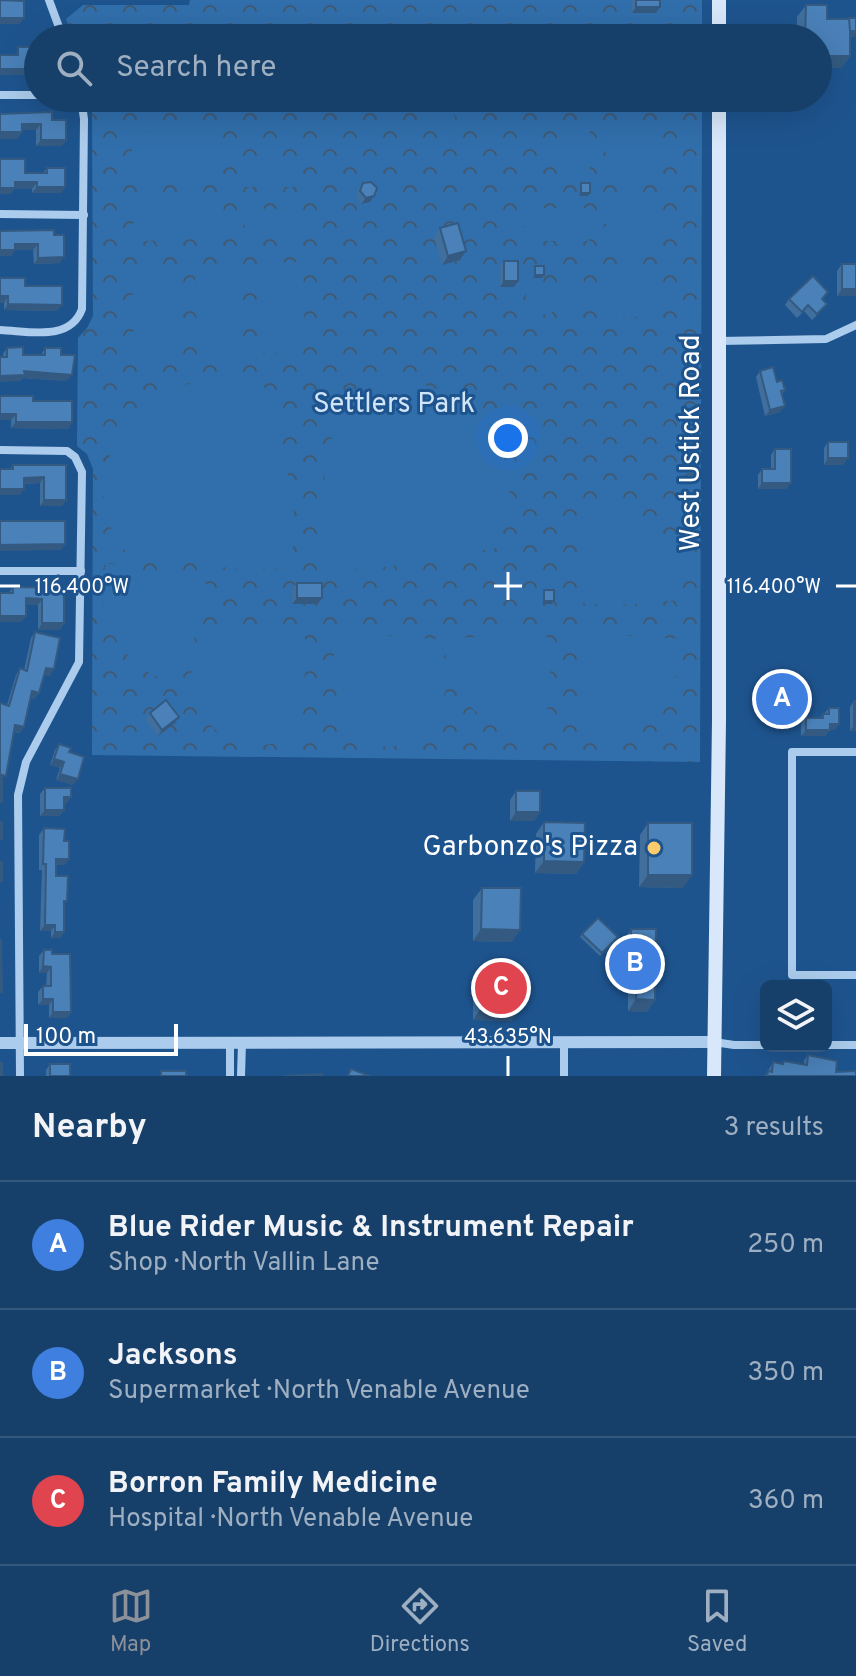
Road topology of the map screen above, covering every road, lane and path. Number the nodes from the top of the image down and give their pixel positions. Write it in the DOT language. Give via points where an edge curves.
graph roads {
  1 [pos="49,0"];
  2 [pos="719,0"];
  3 [pos="58,24"];
  4 [pos="719,24"];
  5 [pos="0,95"];
  6 [pos="24,95"];
  7 [pos="83,112"];
  8 [pos="719,112"];
  9 [pos="0,214"];
  10 [pos="84,215"];
  11 [pos="856,325"];
  12 [pos="0,330"];
  13 [pos="718,341"];
  14 [pos="0,450"];
  15 [pos="0,571"];
  16 [pos="81,571"];
  17 [pos="856,752"];
  18 [pos="819,975"];
  19 [pos="856,975"];
  20 [pos="819,980"];
  21 [pos="564,1041"];
  22 [pos="714,1042"];
  23 [pos="0,1043"];
  24 [pos="18,1043"];
  25 [pos="236,1043"];
  26 [pos="760,1045"];
  27 [pos="832,1045"];
  28 [pos="856,1045"];
  29 [pos="20,1076"];
  30 [pos="230,1076"];
  31 [pos="241,1076"];
  32 [pos="564,1076"];
  33 [pos="714,1076"];
  1 -- 3 [label="street"];
  2 -- 4 [label="main road"];
  5 -- 6 [label="street"];
  7 -- 10 [label="street"];
  8 -- 13 [label="main road, West Ustick Road"];
  9 -- 10 [label="street"];
  10 -- 12 [label="street" via="82,309 74,325 60,331"];
  11 -- 13 [label="street" via="826,339"];
  13 -- 22 [label="main road, West Ustick Road"];
  14 -- 16 [label="street" via="57,450 75,457 82,472"];
  15 -- 16 [label="street"];
  16 -- 24 [label="street" via="79,662 26,762 18,795"];
  17 -- 18 [label="street" via="792,752 792,975"];
  18 -- 19 [label="street"];
  18 -- 20 [label="street"];
  21 -- 22 [label="street"];
  21 -- 25 [label="street"];
  21 -- 32 [label="street"];
  22 -- 26 [label="street"];
  22 -- 33 [label="main road, West Ustick Road"];
  23 -- 24 [label="street"];
  24 -- 25 [label="street"];
  24 -- 29 [label="street"];
  25 -- 30 [label="street"];
  25 -- 31 [label="street"];
  27 -- 28 [label="street"];
}
